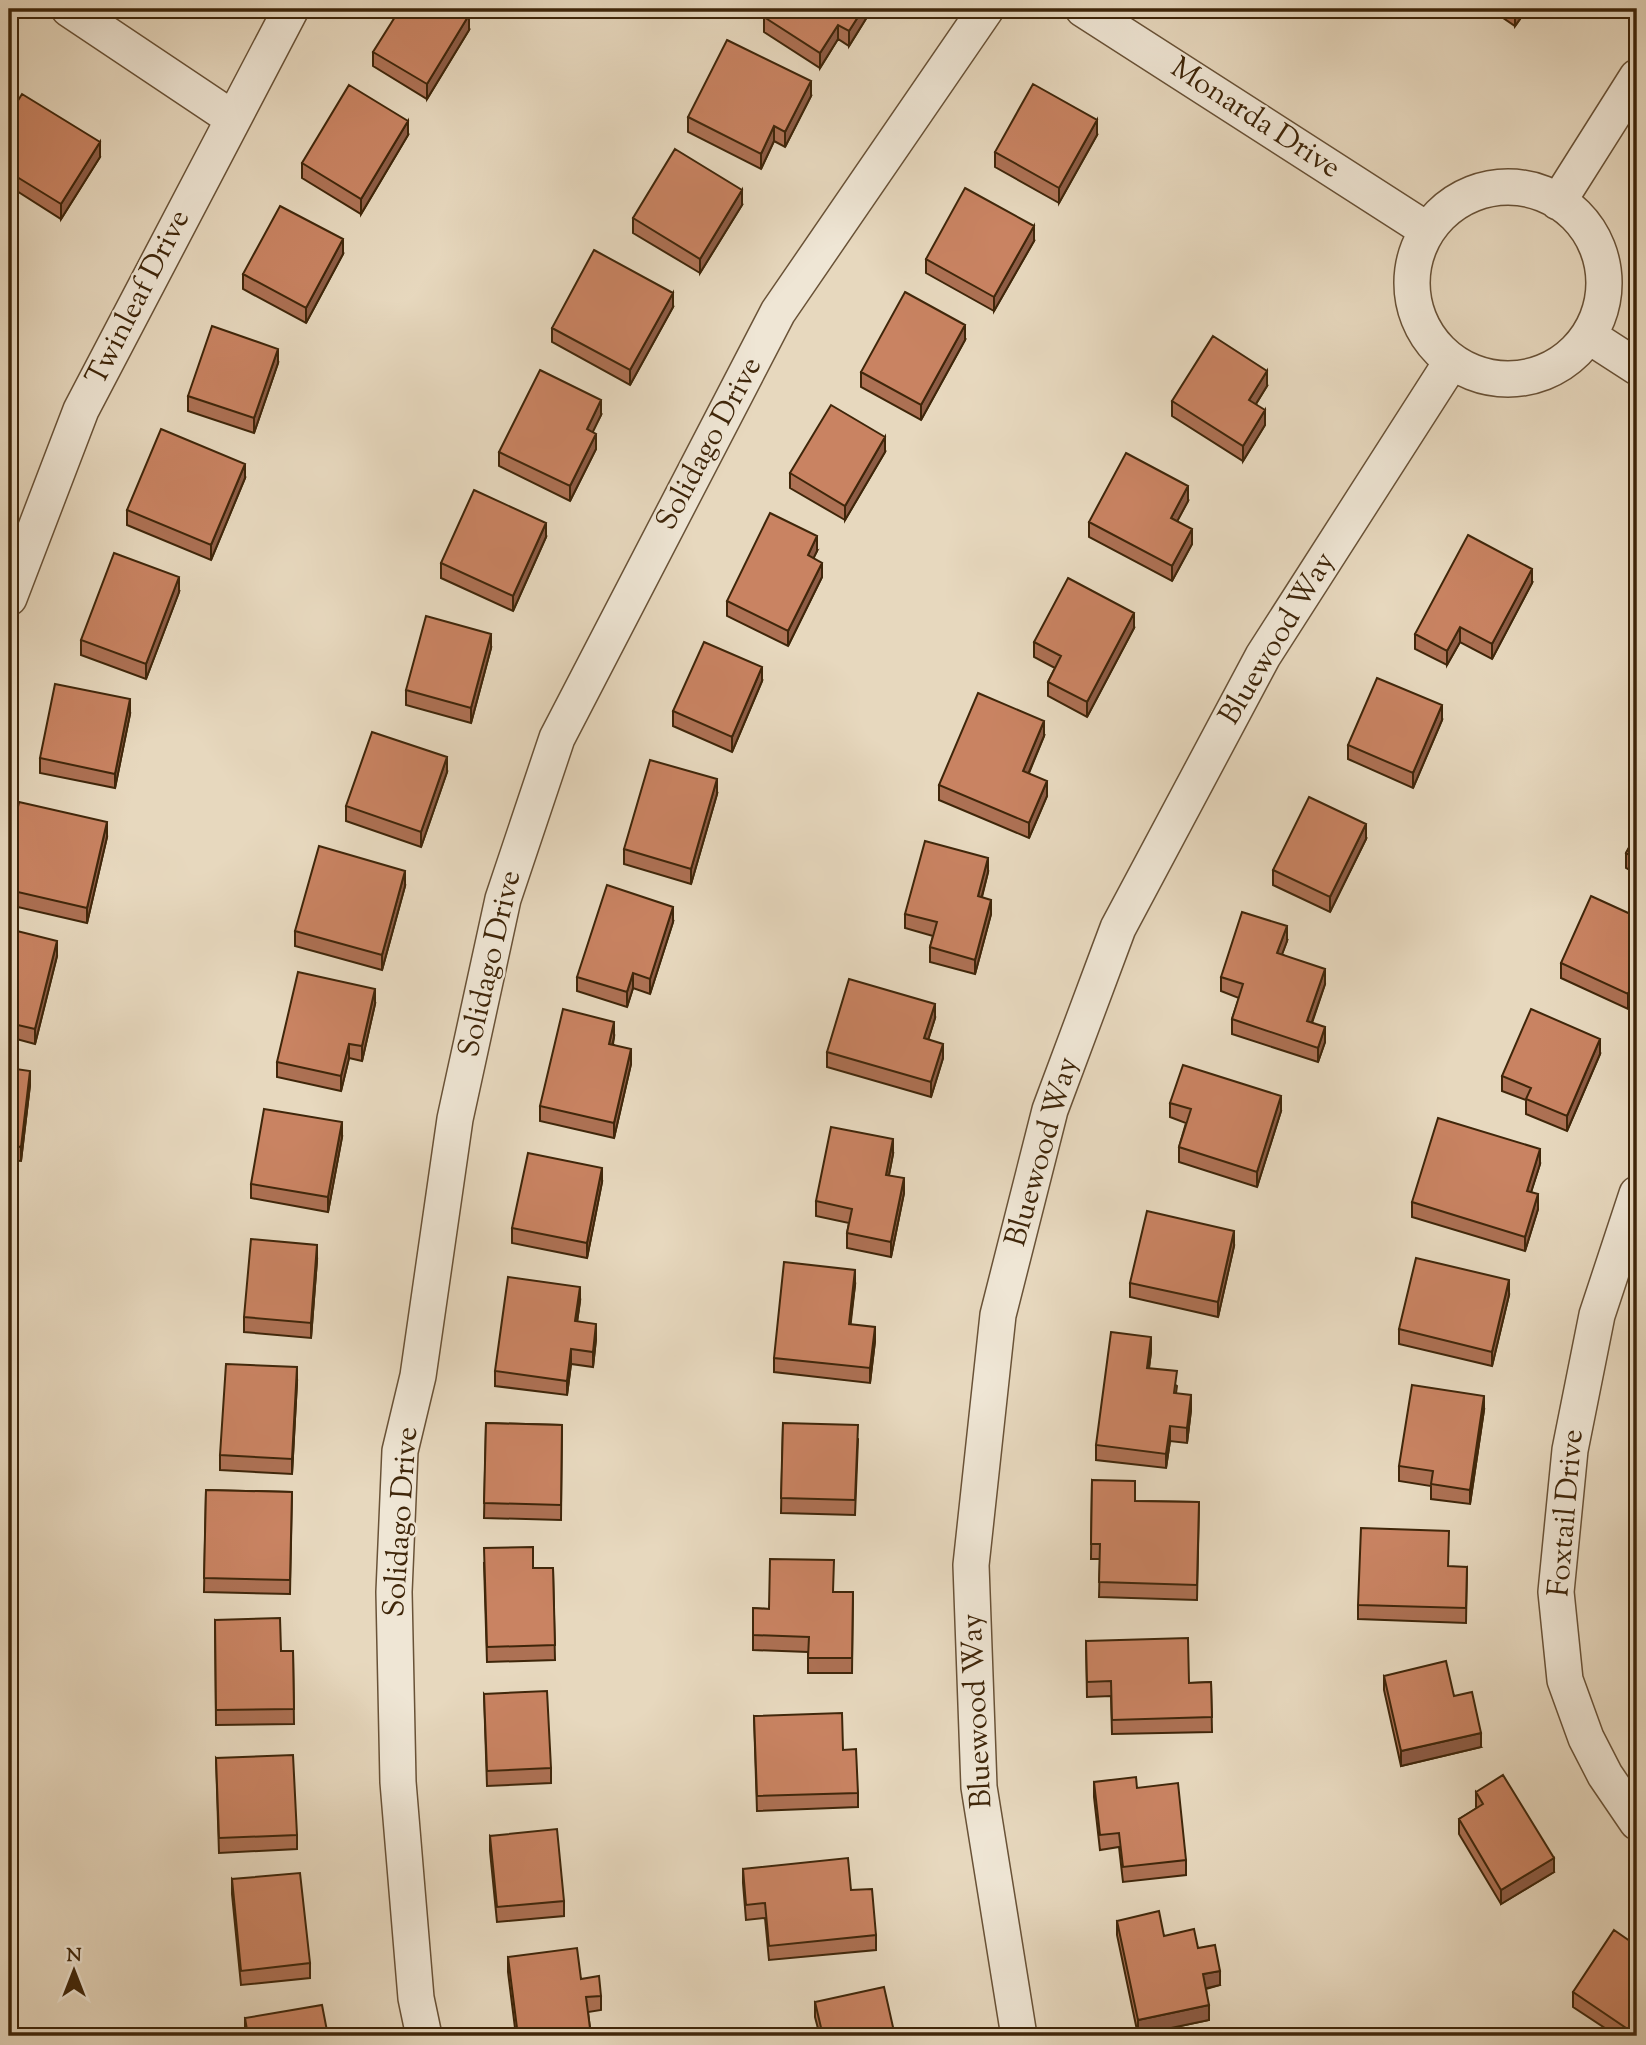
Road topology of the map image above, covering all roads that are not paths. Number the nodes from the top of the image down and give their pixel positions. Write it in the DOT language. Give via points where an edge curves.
graph roads {
  1 [pos="69,9"];
  2 [pos="291,9"];
  3 [pos="986,9"];
  4 [pos="1083,9"];
  5 [pos="1637,77"];
  6 [pos="232,118"];
  7 [pos="1559,202"];
  8 [pos="1427,230"];
  9 [pos="1589,336"];
  10 [pos="1452,361"];
  11 [pos="1637,367"];
  12 [pos="9,598"];
  13 [pos="1637,1195"];
  14 [pos="1637,1822"];
  15 [pos="424,2036"];
  16 [pos="1019,2036"];
  1 -- 6 [label="street"];
  2 -- 6 [label="street, Twinleaf Drive"];
  3 -- 15 [label="street, Solidago Drive" via="778,312 557,738 503,899 455,1119 418,1376 400,1451 394,1592 398,1782 416,1998"];
  4 -- 8 [label="street, Monarda Drive"];
  5 -- 7 [label="street"];
  6 -- 12 [label="street, Twinleaf Drive" via="81,410"];
  7 -- 8 [label="street" via="1512,187 1479,191 1449,207"];
  7 -- 9 [label="street" via="1594,239 1604,271 1602,305"];
  8 -- 10 [label="street" via="1414,261 1412,294 1422,327 1441,354"];
  9 -- 10 [label="street" via="1568,359 1539,374 1505,380 1472,373"];
  9 -- 11 [label="street"];
  10 -- 16 [label="street, Bluewood Way" via="1263,656 1118,928 1050,1110 998,1315 971,1565 979,1787"];
  13 -- 14 [label="street, Foxtail Drive" via="1597,1315 1570,1450 1556,1592 1565,1680 1586,1738"];
}
